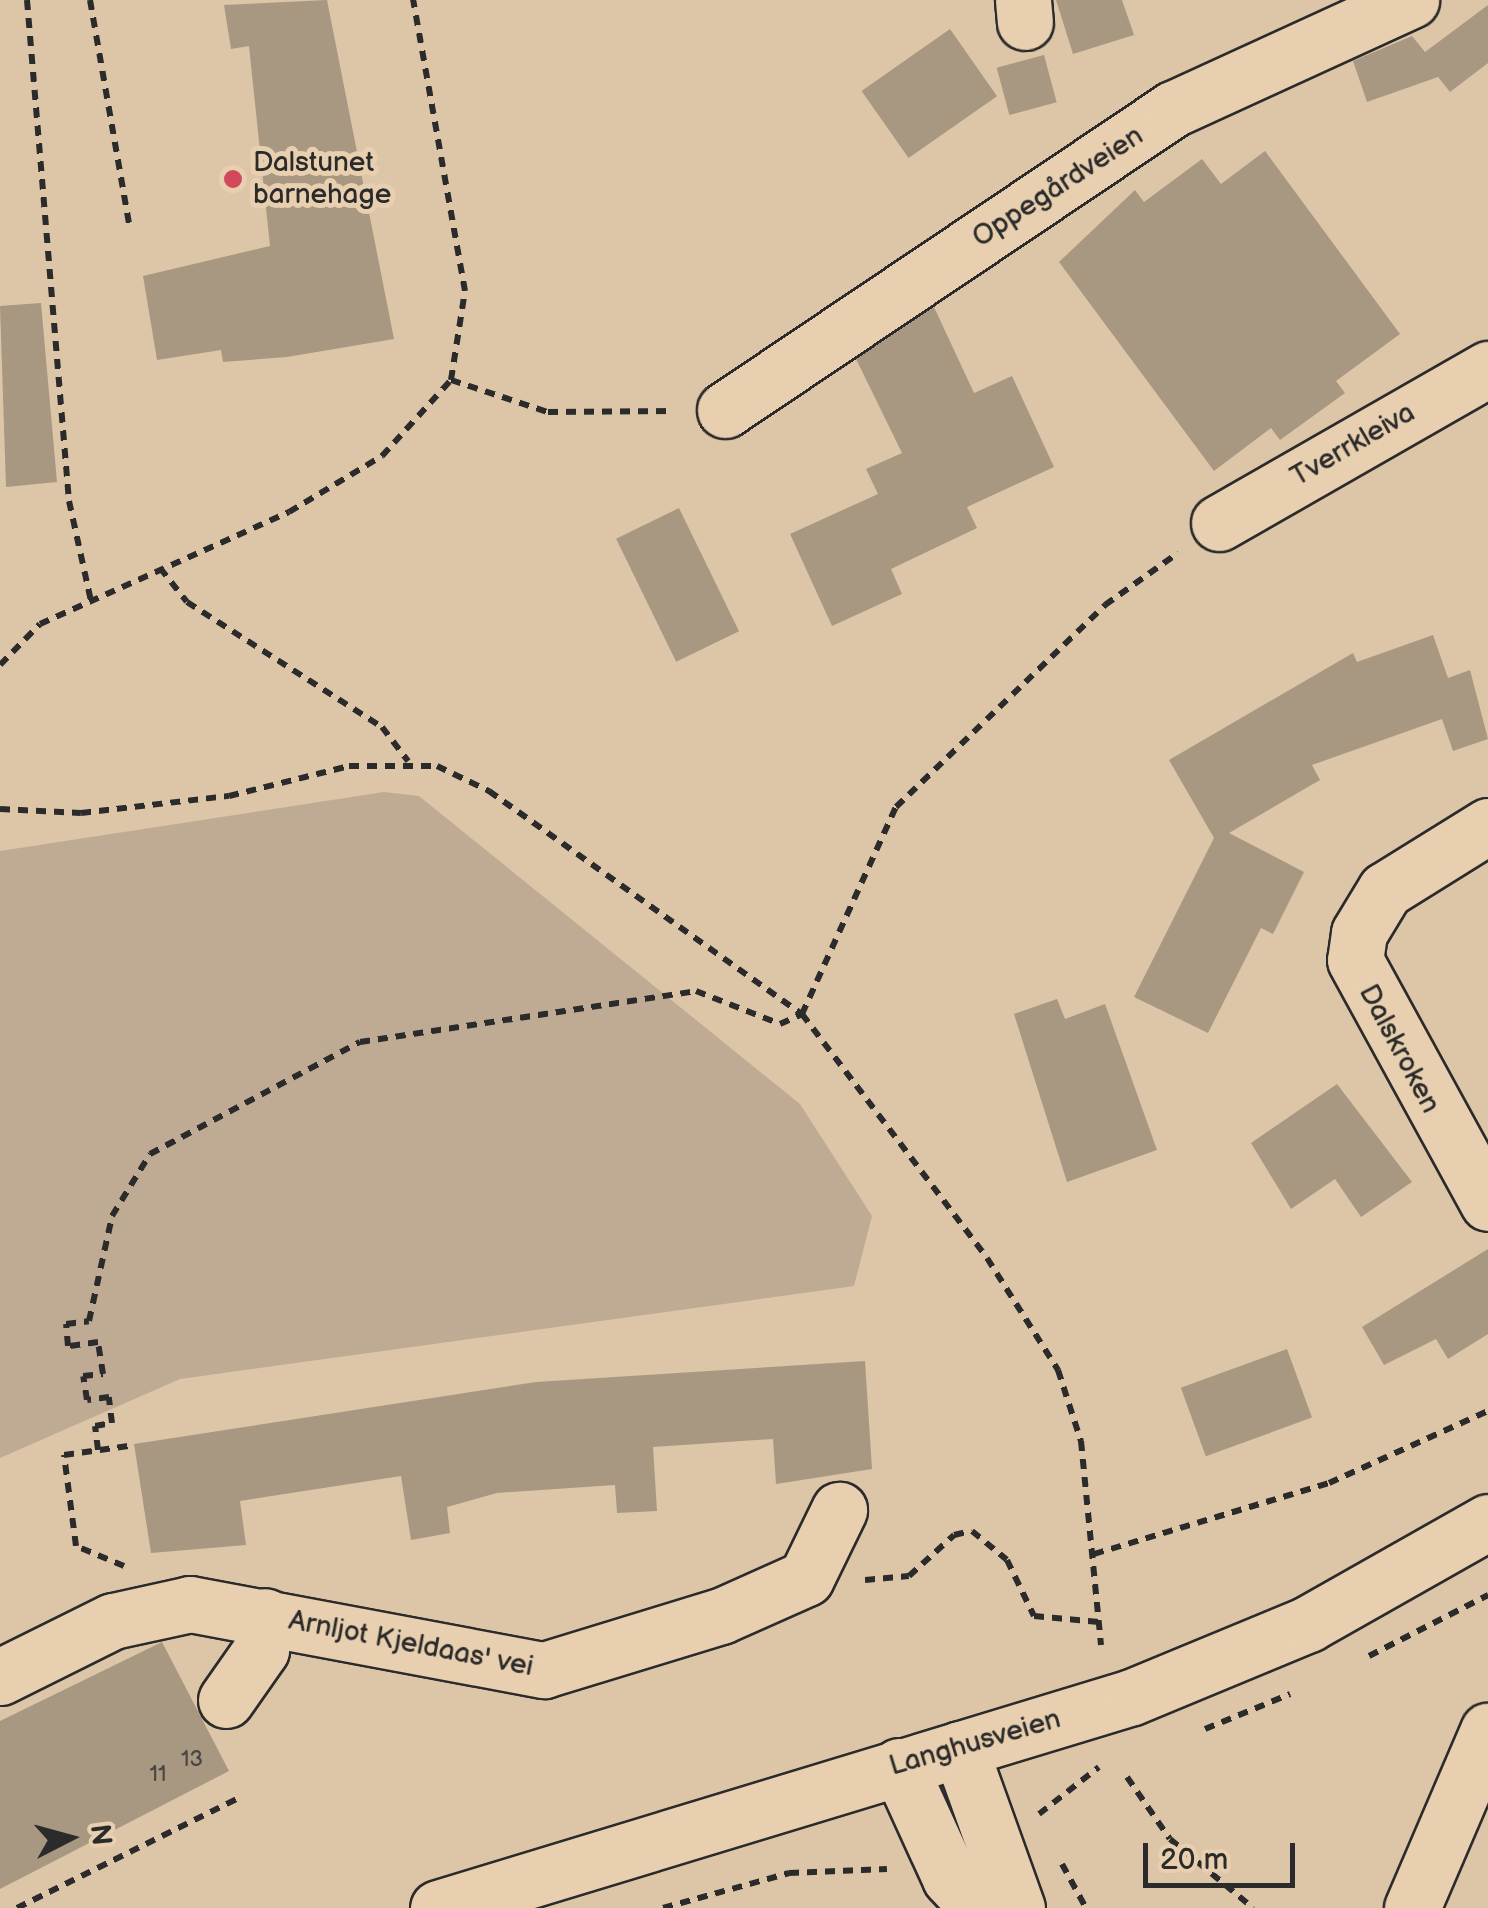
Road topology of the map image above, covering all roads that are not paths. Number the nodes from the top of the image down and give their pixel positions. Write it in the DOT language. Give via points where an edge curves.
graph roads {
  1 [pos="1411,0"];
  2 [pos="1488,369"];
  3 [pos="725,410"];
  4 [pos="1219,523"];
  5 [pos="1488,826"];
  6 [pos="1488,1203"];
  7 [pos="839,1510"];
  8 [pos="1488,1522"];
  9 [pos="264,1616"];
  10 [pos="0,1677"];
  11 [pos="226,1700"];
  12 [pos="1488,1731"];
  13 [pos="960,1748"];
  14 [pos="899,1766"];
  15 [pos="438,1908"];
  16 [pos="978,1908"];
  17 [pos="1017,1908"];
  18 [pos="1412,1908"];
  1 -- 3 [label="street, Oppegårdveien" via="1173,109"];
  2 -- 4 [label="street, Tverrkleiva"];
  5 -- 6 [label="street, Dalskroken" via="1385,890 1355,960"];
  7 -- 9 [label="street, Arnljot Kjeldaas' vei" via="816,1566 721,1616 544,1670"];
  8 -- 13 [label="street, Langhusveien" via="1251,1649"];
  9 -- 10 [label="street, Arnljot Kjeldaas' vei" via="151,1608"];
  9 -- 11 [label="street" via="261,1650"];
  12 -- 18 [label="street"];
  13 -- 14 [label="street, Langhusveien"];
  13 -- 17 [label="street"];
  14 -- 15 [label="street, Langhusveien"];
  14 -- 16 [label="street" via="950,1878"];
}
